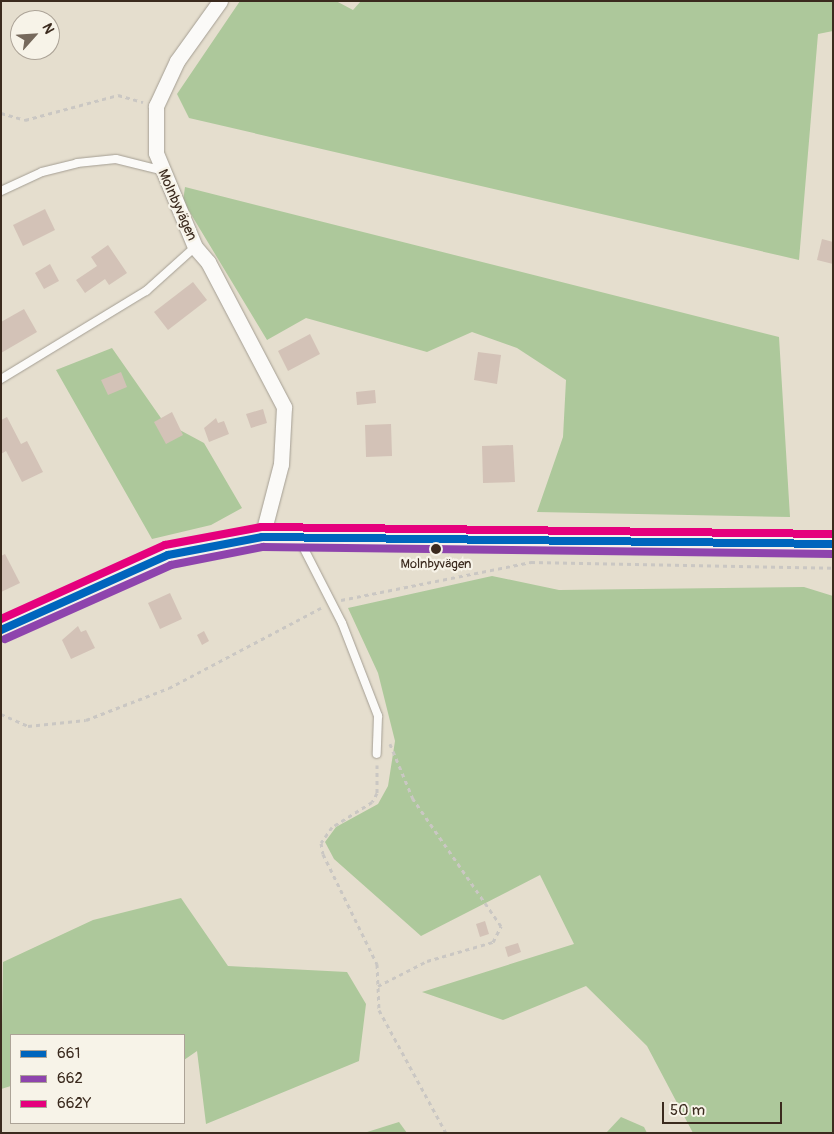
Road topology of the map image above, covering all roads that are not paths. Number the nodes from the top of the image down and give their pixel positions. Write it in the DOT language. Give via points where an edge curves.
graph roads {
  1 [pos="220,1"];
  2 [pos="160,170"];
  3 [pos="1,191"];
  4 [pos="195,248"];
  5 [pos="1,379"];
  6 [pos="262,537"];
  7 [pos="299,539"];
  8 [pos="833,544"];
  9 [pos="1,630"];
  10 [pos="377,754"];
  1 -- 2 [label="street, Molnbyvägen" via="178,61 156,106"];
  2 -- 3 [label="lane" via="116,158 77,163 42,172"];
  2 -- 4 [label="street, Molnbyvägen"];
  4 -- 5 [label="lane, Molnbyvägen" via="146,291"];
  4 -- 6 [label="street, Molnbyvägen" via="208,262 284,407 281,464"];
  6 -- 7 [label="main road"];
  6 -- 9 [label="main road" via="168,555"];
  7 -- 8 [label="main road"];
  7 -- 10 [label="lane" via="332,602 378,716"];
}
